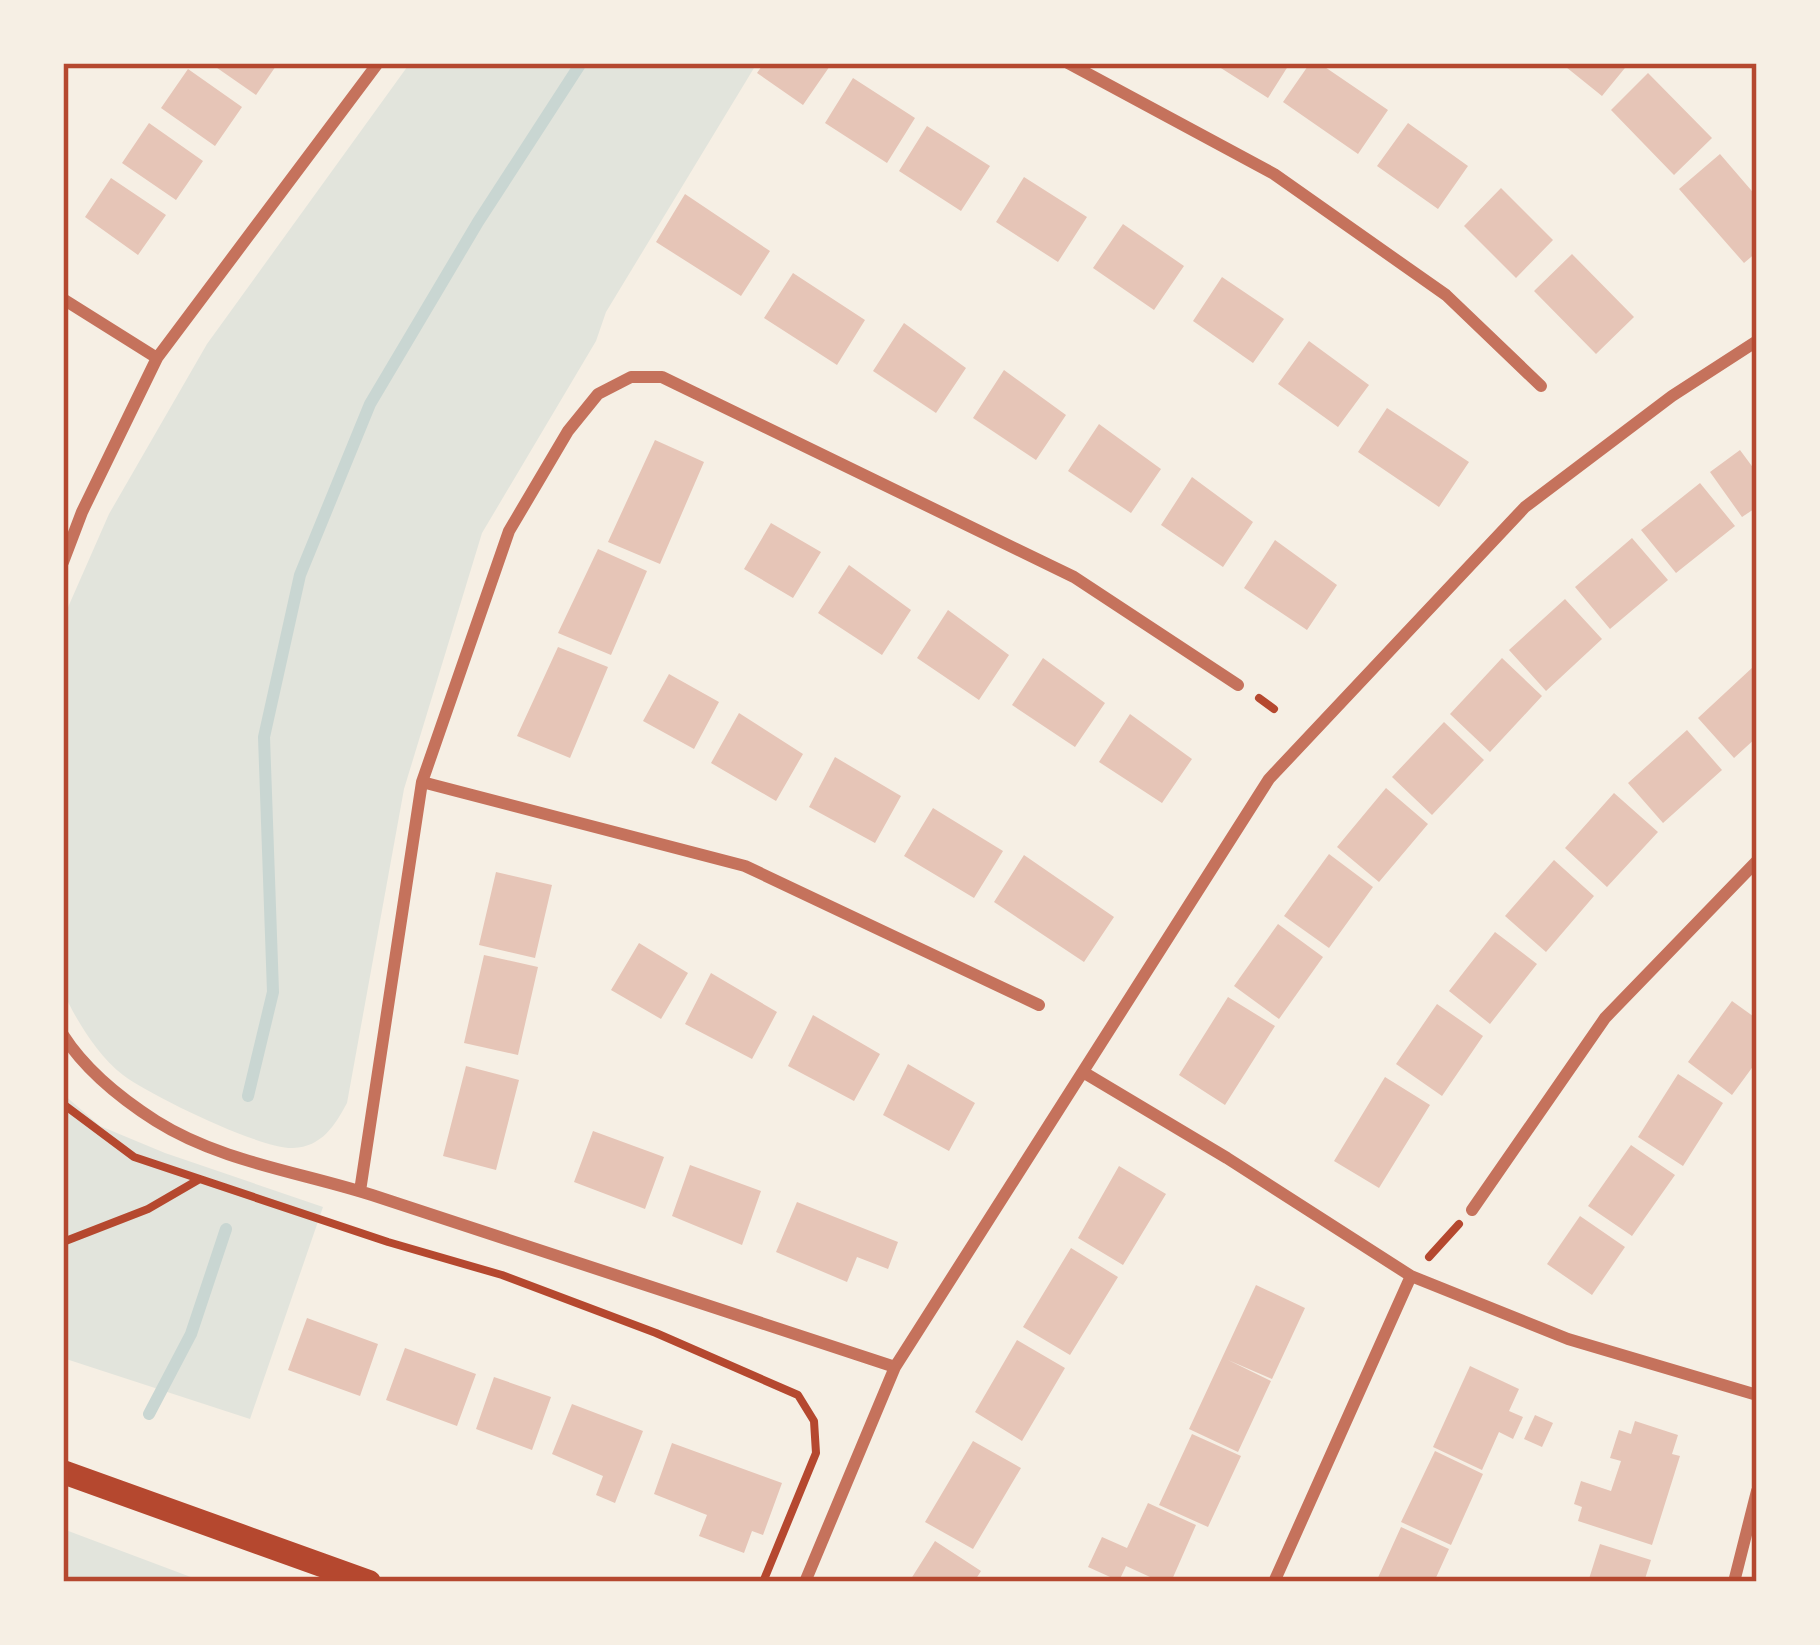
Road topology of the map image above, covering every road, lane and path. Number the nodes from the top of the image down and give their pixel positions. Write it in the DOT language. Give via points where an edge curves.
graph roads {
  1 [pos="378,63"];
  2 [pos="1068,63"];
  3 [pos="63,299"];
  4 [pos="1757,340"];
  5 [pos="157,358"];
  6 [pos="1541,386"];
  7 [pos="63,562"];
  8 [pos="1238,685"];
  9 [pos="1259,698"];
  10 [pos="1274,709"];
  11 [pos="422,782"];
  12 [pos="1757,861"];
  13 [pos="1039,1006"];
  14 [pos="63,1035"];
  15 [pos="1083,1072"];
  16 [pos="63,1104"];
  17 [pos="217,1148"];
  18 [pos="199,1180"];
  19 [pos="360,1191"];
  20 [pos="1472,1210"];
  21 [pos="63,1242"];
  22 [pos="1411,1276"];
  23 [pos="895,1367"];
  24 [pos="1757,1395"];
  25 [pos="63,1472"];
  26 [pos="1757,1491"];
  27 [pos="369,1582"];
  28 [pos="763,1582"];
  29 [pos="806,1582"];
  30 [pos="1274,1582"];
  31 [pos="1734,1582"];
  1 -- 5 [label="street"];
  2 -- 6 [label="street" via="1274,174 1445,295"];
  3 -- 5 [label="street"];
  4 -- 15 [label="street" via="1525,506 1269,778"];
  5 -- 7 [label="street"];
  8 -- 11 [label="street" via="1073,578 662,377 631,377 598,394 568,431 509,531"];
  9 -- 10 [label="path"];
  11 -- 13 [label="street" via="745,866"];
  11 -- 19 [label="street"];
  12 -- 20 [label="street" via="1605,1018"];
  14 -- 17 [label="street" via="106,1085 159,1123"];
  15 -- 22 [label="street"];
  15 -- 23 [label="street"];
  16 -- 18 [label="path" via="134,1156"];
  17 -- 18 [label="path"];
  17 -- 19 [label="street"];
  18 -- 21 [label="path"];
  18 -- 28 [label="path" via="502,1275 797,1395 814,1421 816,1454"];
  19 -- 23 [label="street"];
  20 -- 22 [label="path"];
  22 -- 24 [label="street" via="1568,1339"];
  22 -- 30 [label="street"];
  23 -- 29 [label="street"];
  25 -- 27 [label="main road"];
  26 -- 31 [label="street"];
}
